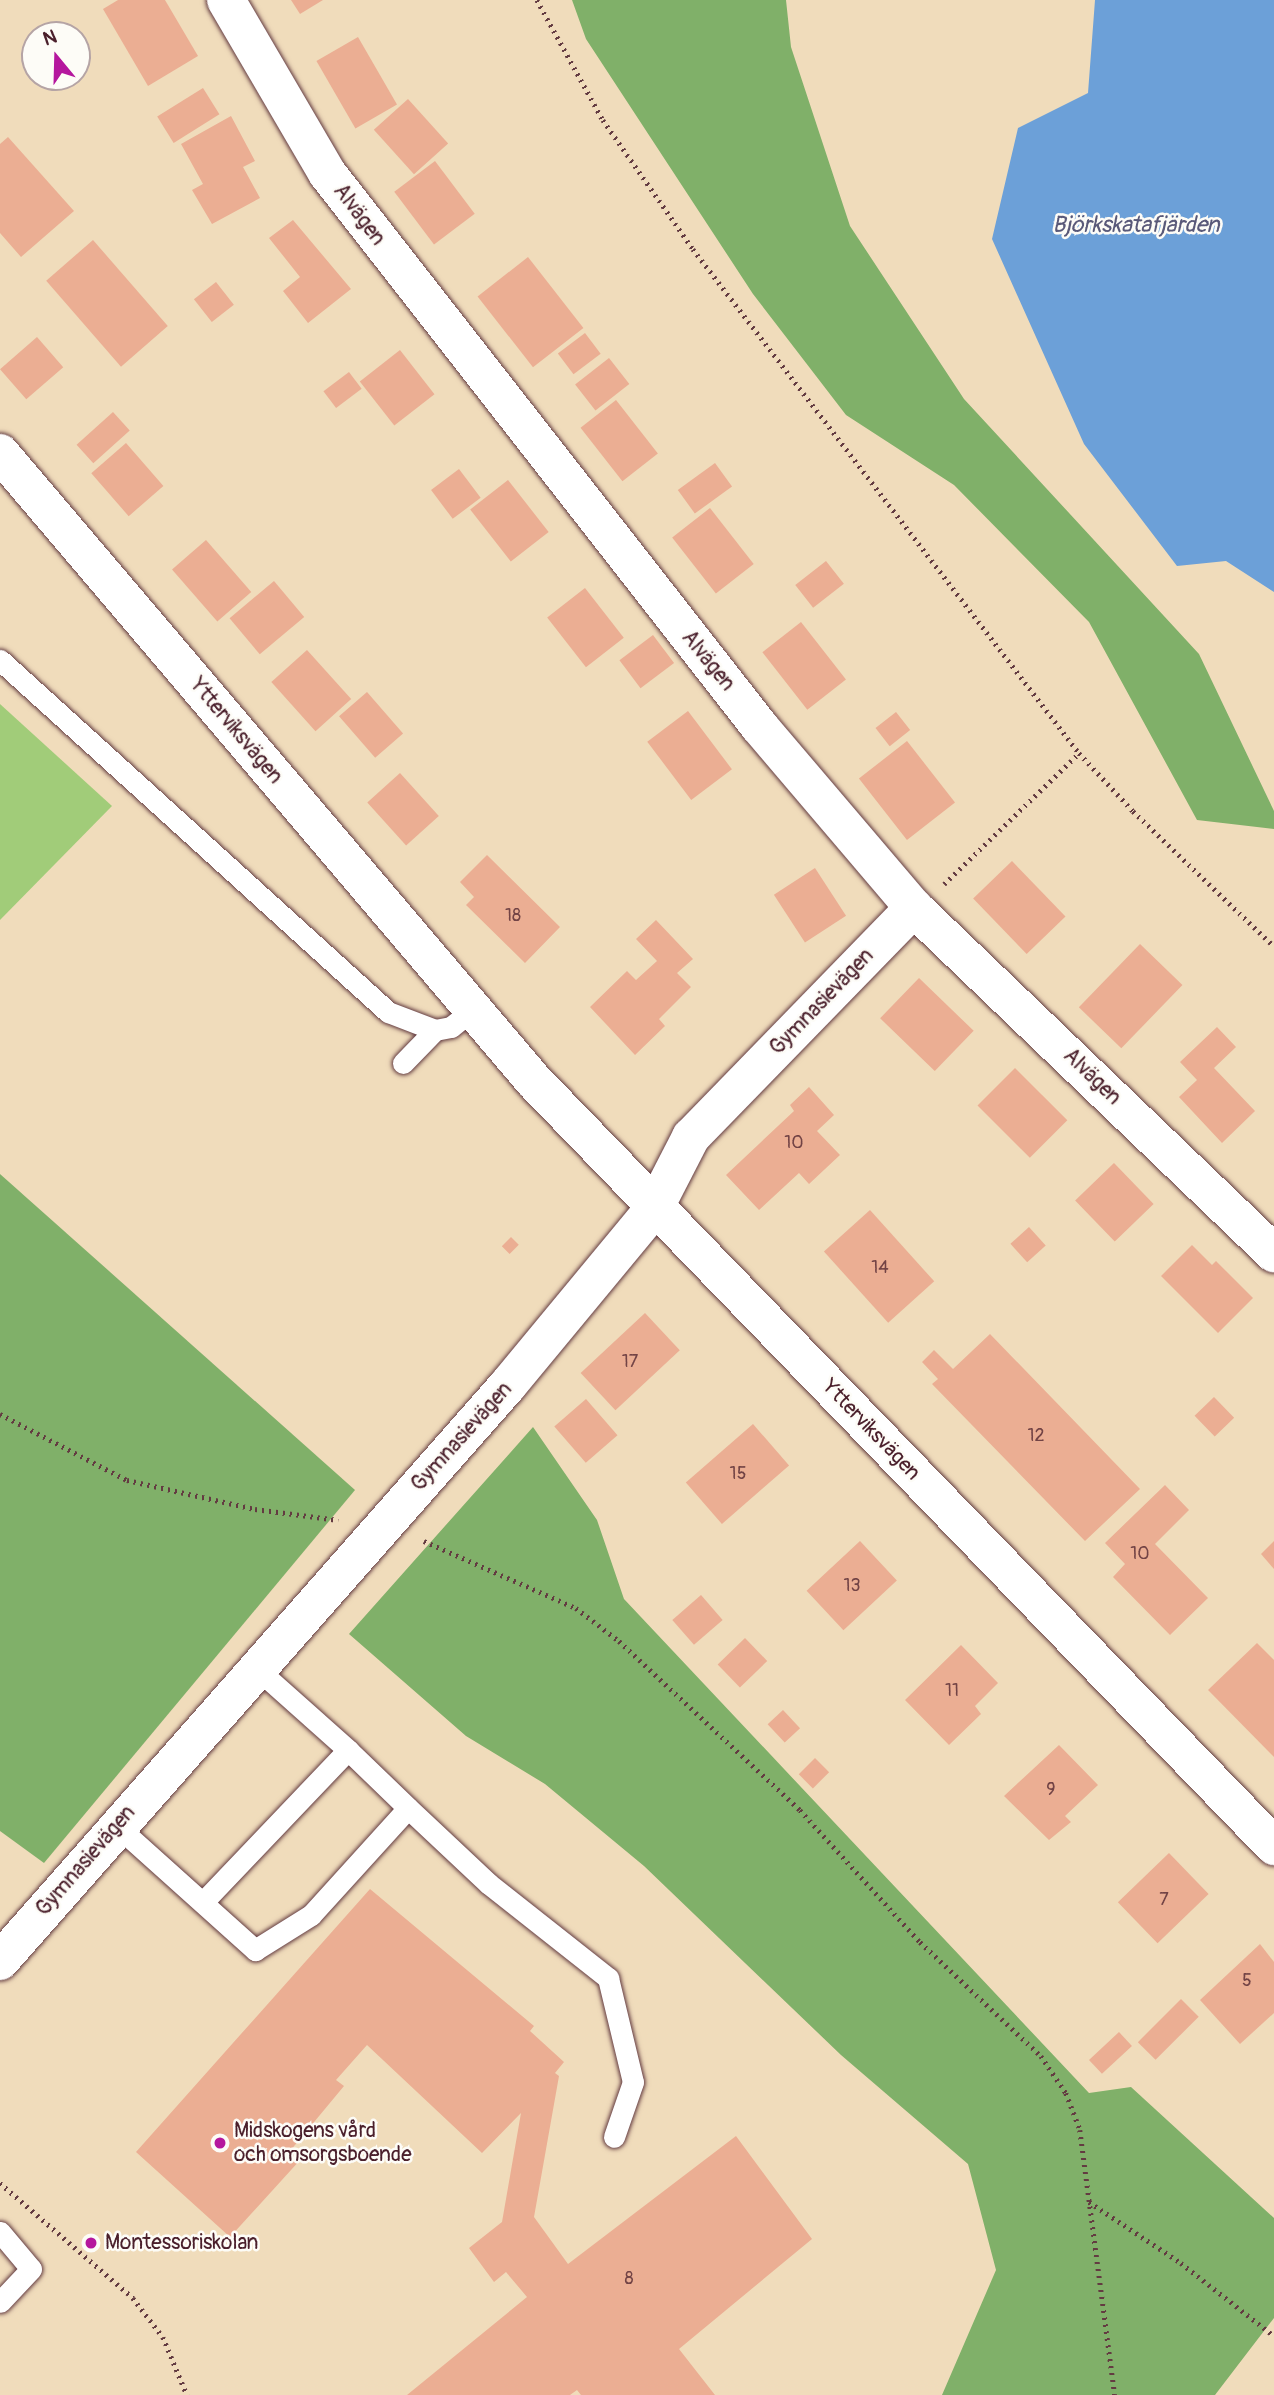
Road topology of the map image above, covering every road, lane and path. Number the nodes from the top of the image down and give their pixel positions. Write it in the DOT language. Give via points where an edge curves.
graph roads {
  1 [pos="226,0"];
  2 [pos="537,0"];
  3 [pos="0,453"];
  4 [pos="0,660"];
  5 [pos="1079,752"];
  6 [pos="914,908"];
  7 [pos="1274,946"];
  8 [pos="473,1009"];
  9 [pos="435,1030"];
  10 [pos="403,1063"];
  11 [pos="655,1207"];
  12 [pos="1274,1253"];
  13 [pos="0,1414"];
  14 [pos="383,1525"];
  15 [pos="255,1667"];
  16 [pos="348,1750"];
  17 [pos="408,1808"];
  18 [pos="117,1826"];
  19 [pos="1274,1846"];
  20 [pos="203,1902"];
  21 [pos="0,1961"];
  22 [pos="614,2137"];
  23 [pos="0,2183"];
  24 [pos="1089,2202"];
  25 [pos="0,2232"];
  26 [pos="0,2302"];
  27 [pos="1274,2336"];
  28 [pos="187,2395"];
  29 [pos="1115,2395"];
  1 -- 6 [label="street, Alvägen" via="327,173 751,715"];
  2 -- 5 [label="path" via="603,120 693,249"];
  3 -- 8 [label="street, Ytterviksvägen"];
  4 -- 9 [label="lane" via="388,1012"];
  5 -- 6 [label="path"];
  5 -- 7 [label="path" via="1133,811"];
  6 -- 11 [label="street, Gymnasievägen" via="691,1137"];
  6 -- 12 [label="street, Alvägen"];
  8 -- 9 [label="lane" via="451,1027"];
  8 -- 11 [label="street, Ytterviksvägen" via="533,1080"];
  9 -- 10 [label="lane"];
  11 -- 14 [label="street, Gymnasievägen" via="508,1385"];
  11 -- 19 [label="street, Ytterviksvägen"];
  13 -- 14 [label="path" via="127,1480 255,1508"];
  14 -- 15 [label="street, Gymnasievägen"];
  14 -- 24 [label="path" via="576,1608 709,1721 800,1810 920,1942 1041,2056 1066,2093 1080,2130"];
  15 -- 16 [label="lane"];
  15 -- 18 [label="street, Gymnasievägen"];
  16 -- 17 [label="lane"];
  16 -- 20 [label="lane"];
  17 -- 20 [label="lane" via="311,1915 255,1950"];
  17 -- 22 [label="lane" via="489,1884 608,1978 633,2082"];
  18 -- 20 [label="lane"];
  18 -- 21 [label="street, Gymnasievägen"];
  23 -- 28 [label="path" via="133,2298 163,2337"];
  24 -- 27 [label="path" via="1181,2263"];
  24 -- 29 [label="path"];
  25 -- 26 [label="lane" via="31,2269"];
}
